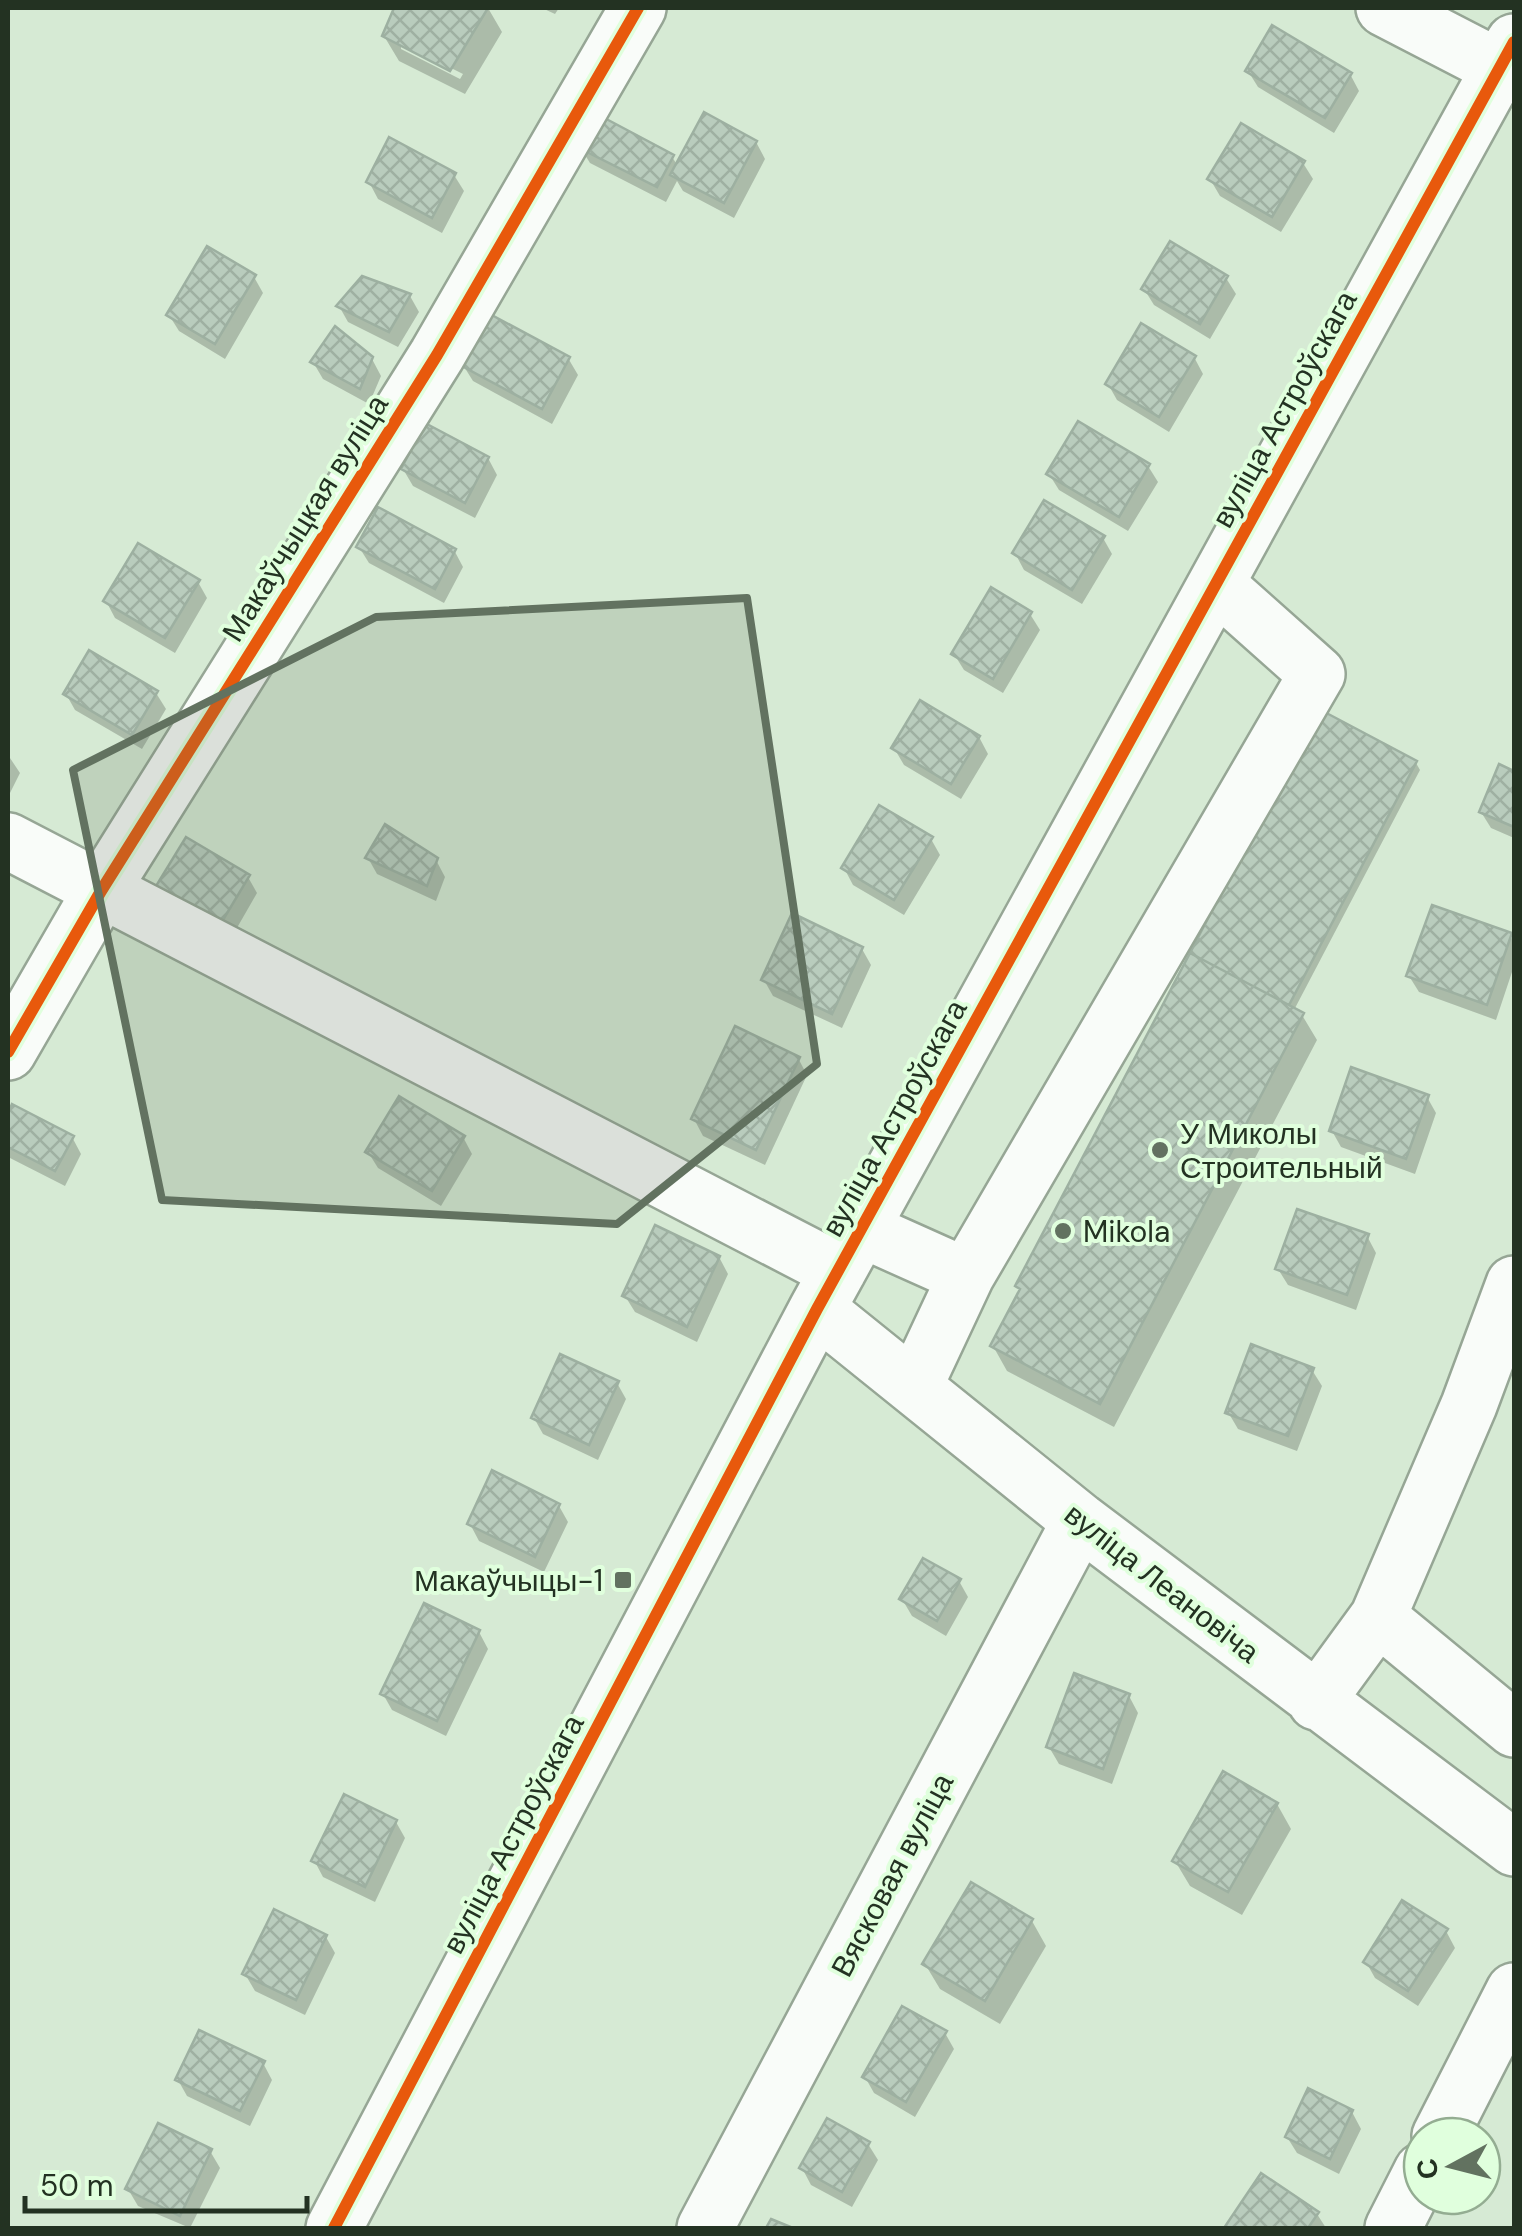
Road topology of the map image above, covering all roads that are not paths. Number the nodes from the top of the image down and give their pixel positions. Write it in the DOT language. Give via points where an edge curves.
graph roads {
  1 [pos="638,8"];
  2 [pos="1384,8"];
  3 [pos="1507,55"];
  4 [pos="1216,584"];
  5 [pos="8,841"];
  6 [pos="100,891"];
  7 [pos="8,1052"];
  8 [pos="839,1269"];
  9 [pos="966,1276"];
  10 [pos="1514,1284"];
  11 [pos="914,1388"];
  12 [pos="1080,1521"];
  13 [pos="1378,1616"];
  14 [pos="1316,1702"];
  15 [pos="1514,1730"];
  16 [pos="1514,1848"];
  17 [pos="1514,1991"];
  18 [pos="1450,2116"];
  19 [pos="334,2228"];
  20 [pos="705,2228"];
  1 -- 6 [label="street, Макаўчыцкая вуліца" via="437,355"];
  2 -- 3 [label="street"];
  3 -- 4 [label="street, вуліца Астроўскага"];
  4 -- 8 [label="street, вуліца Астроўскага"];
  4 -- 9 [label="street" via="1317,674"];
  5 -- 6 [label="street"];
  6 -- 7 [label="street, Макаўчыцкая вуліца"];
  6 -- 8 [label="street"];
  8 -- 9 [label="street"];
  8 -- 11 [label="street, вуліца Леановіча"];
  8 -- 19 [label="street, вуліца Астроўскага"];
  9 -- 11 [label="street"];
  10 -- 13 [label="street"];
  11 -- 12 [label="street, вуліца Леановіча"];
  12 -- 14 [label="street, вуліца Леановіча"];
  12 -- 20 [label="street, Вясковая вуліца"];
  13 -- 14 [label="street"];
  13 -- 15 [label="street"];
  14 -- 16 [label="street, вуліца Леановіча"];
  17 -- 18 [label="street"];
}
